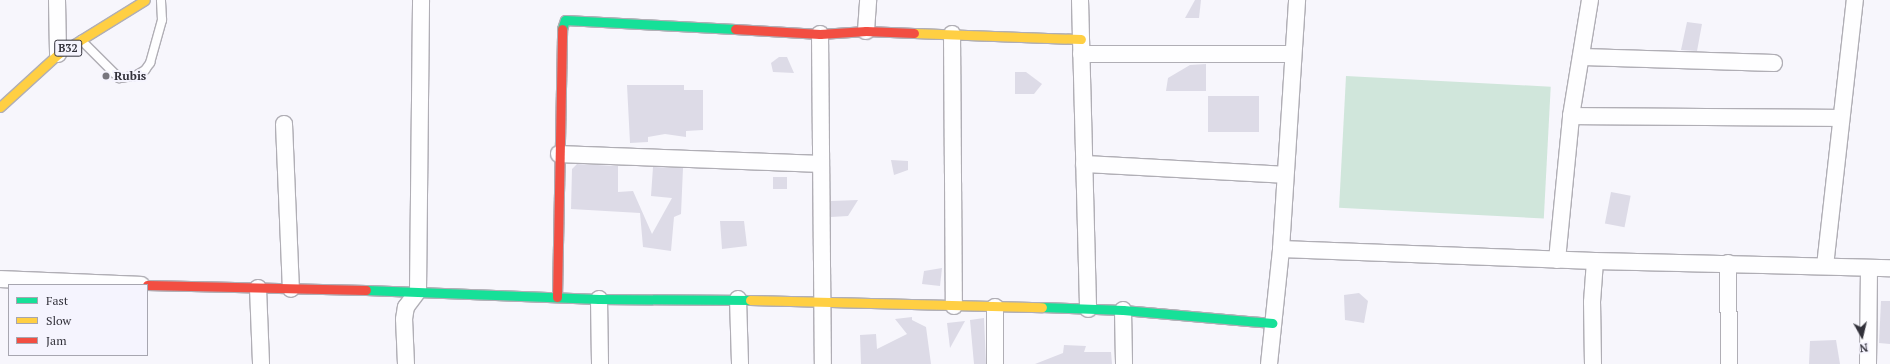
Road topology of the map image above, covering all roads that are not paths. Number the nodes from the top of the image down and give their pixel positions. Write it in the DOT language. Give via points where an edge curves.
graph roads {
  1 [pos="57,0"];
  2 [pos="145,0"];
  3 [pos="161,0"];
  4 [pos="421,0"];
  5 [pos="868,0"];
  6 [pos="1080,0"];
  7 [pos="1297,0"];
  8 [pos="1590,0"];
  9 [pos="1855,0"];
  10 [pos="866,31"];
  11 [pos="820,34"];
  12 [pos="952,34"];
  13 [pos="81,39"];
  14 [pos="1081,46"];
  15 [pos="58,54"];
  16 [pos="1293,54"];
  17 [pos="1580,57"];
  18 [pos="1774,63"];
  19 [pos="0,107"];
  20 [pos="1571,116"];
  21 [pos="1841,118"];
  22 [pos="284,124"];
  23 [pos="559,154"];
  24 [pos="821,164"];
  25 [pos="1084,164"];
  26 [pos="1285,175"];
  27 [pos="1281,249"];
  28 [pos="1557,260"];
  29 [pos="1594,261"];
  30 [pos="1728,262"];
  31 [pos="1825,266"];
  32 [pos="1869,268"];
  33 [pos="1890,268"];
  34 [pos="0,279"];
  35 [pos="118,284"];
  36 [pos="148,285"];
  37 [pos="258,288"];
  38 [pos="290,289"];
  39 [pos="418,292"];
  40 [pos="557,297"];
  41 [pos="599,299"];
  42 [pos="738,299"];
  43 [pos="823,300"];
  44 [pos="954,306"];
  45 [pos="995,307"];
  46 [pos="1088,309"];
  47 [pos="1123,310"];
  48 [pos="1272,323"];
  49 [pos="261,364"];
  50 [pos="406,364"];
  51 [pos="600,364"];
  52 [pos="740,364"];
  53 [pos="823,364"];
  54 [pos="995,364"];
  55 [pos="1124,364"];
  56 [pos="1269,364"];
  57 [pos="1593,364"];
  58 [pos="1729,364"];
  59 [pos="1868,364"];
  1 -- 15 [label="street"];
  2 -- 13 [label="main road, B32"];
  3 -- 13 [label="lane" via="162,20 150,63 145,70 135,76 119,78"];
  4 -- 39 [label="street"];
  5 -- 10 [label="street"];
  6 -- 14 [label="street"];
  7 -- 16 [label="street"];
  8 -- 17 [label="street"];
  9 -- 21 [label="street"];
  10 -- 11 [label="main road"];
  10 -- 12 [label="main road"];
  11 -- 23 [label="main road" via="565,20 562,25"];
  11 -- 24 [label="street"];
  12 -- 14 [label="main road"];
  12 -- 44 [label="street"];
  13 -- 15 [label="main road, B32"];
  14 -- 16 [label="street"];
  14 -- 25 [label="street"];
  15 -- 19 [label="main road, B32"];
  16 -- 26 [label="street"];
  17 -- 18 [label="street"];
  17 -- 20 [label="street"];
  20 -- 21 [label="street"];
  20 -- 28 [label="street"];
  21 -- 31 [label="street"];
  22 -- 38 [label="street"];
  23 -- 24 [label="street"];
  23 -- 40 [label="main road"];
  24 -- 43 [label="street"];
  25 -- 26 [label="street"];
  25 -- 46 [label="street"];
  26 -- 27 [label="street"];
  27 -- 28 [label="street"];
  27 -- 48 [label="street"];
  28 -- 29 [label="street"];
  29 -- 30 [label="street"];
  29 -- 57 [label="street"];
  30 -- 31 [label="street"];
  30 -- 58 [label="street"];
  31 -- 32 [label="street"];
  32 -- 33 [label="street"];
  32 -- 59 [label="street"];
  34 -- 35 [label="street"];
  36 -- 37 [label="main road"];
  37 -- 38 [label="main road"];
  37 -- 49 [label="street"];
  38 -- 39 [label="main road"];
  39 -- 40 [label="main road"];
  39 -- 50 [label="street" via="406,308 404,319"];
  40 -- 41 [label="main road"];
  41 -- 42 [label="main road"];
  41 -- 51 [label="street"];
  42 -- 43 [label="main road"];
  42 -- 52 [label="street"];
  43 -- 44 [label="main road"];
  43 -- 53 [label="street"];
  44 -- 45 [label="main road"];
  45 -- 46 [label="main road"];
  45 -- 54 [label="street"];
  46 -- 47 [label="main road"];
  47 -- 48 [label="main road"];
  47 -- 55 [label="street"];
  48 -- 56 [label="street"];
}
